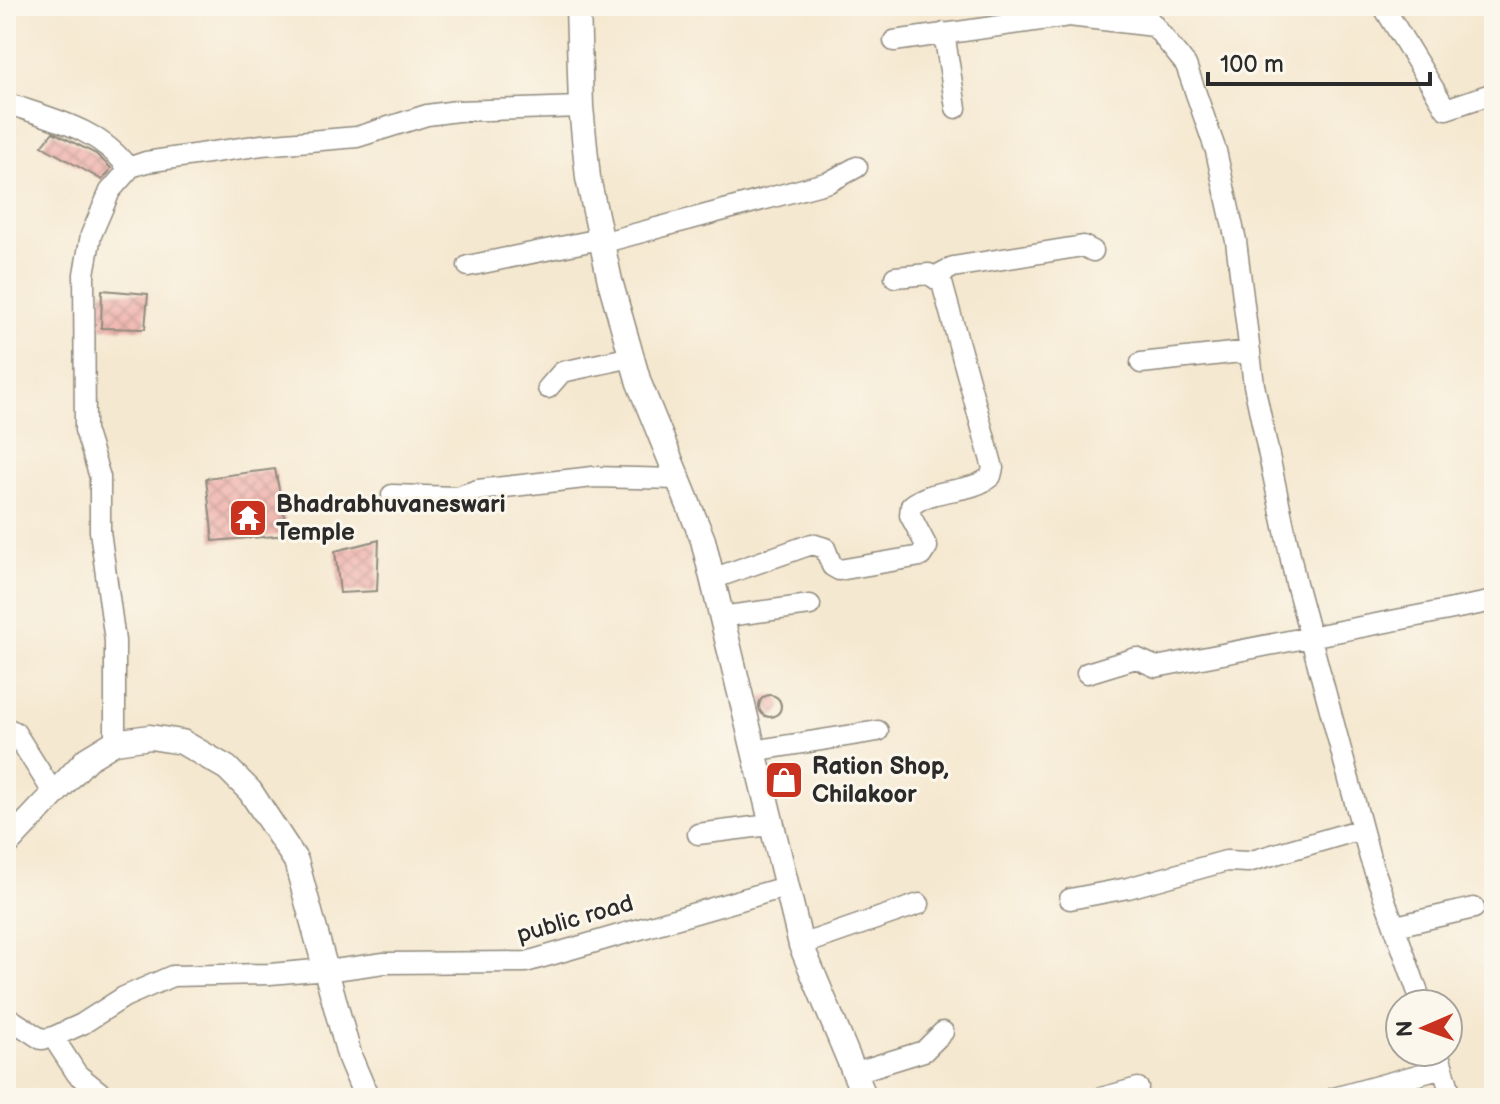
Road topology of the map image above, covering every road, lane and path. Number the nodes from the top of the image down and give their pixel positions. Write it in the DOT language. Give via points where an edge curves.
graph roads {
  1 [pos="578,6"];
  2 [pos="1383,6"];
  3 [pos="1148,13"];
  4 [pos="944,33"];
  5 [pos="894,41"];
  6 [pos="1494,93"];
  7 [pos="6,103"];
  8 [pos="581,107"];
  9 [pos="956,108"];
  10 [pos="857,167"];
  11 [pos="129,169"];
  12 [pos="601,241"];
  13 [pos="1093,251"];
  14 [pos="468,266"];
  15 [pos="936,276"];
  16 [pos="895,277"];
  17 [pos="1250,351"];
  18 [pos="632,357"];
  19 [pos="1141,363"];
  20 [pos="548,388"];
  21 [pos="678,479"];
  22 [pos="392,495"];
  23 [pos="712,579"];
  24 [pos="1494,601"];
  25 [pos="810,605"];
  26 [pos="720,617"];
  27 [pos="1311,636"];
  28 [pos="1087,673"];
  29 [pos="6,728"];
  30 [pos="878,731"];
  31 [pos="115,742"];
  32 [pos="753,751"];
  33 [pos="54,794"];
  34 [pos="770,825"];
  35 [pos="1362,829"];
  36 [pos="698,834"];
  37 [pos="6,845"];
  38 [pos="785,887"];
  39 [pos="1070,899"];
  40 [pos="919,904"];
  41 [pos="1474,908"];
  42 [pos="1396,926"];
  43 [pos="801,945"];
  44 [pos="327,970"];
  45 [pos="1417,988"];
  46 [pos="6,1016"];
  47 [pos="943,1032"];
  48 [pos="53,1037"];
  49 [pos="1418,1068"];
  50 [pos="1443,1068"];
  51 [pos="853,1073"];
  52 [pos="1138,1088"];
  53 [pos="107,1098"];
  54 [pos="367,1098"];
  55 [pos="865,1098"];
  56 [pos="1101,1098"];
  57 [pos="1334,1098"];
  58 [pos="1452,1098"];
  1 -- 8 [label="main road"];
  2 -- 6 [label="street" via="1446,109"];
  3 -- 4 [label="street" via="1069,16"];
  3 -- 17 [label="street" via="1191,73 1216,151 1236,241"];
  4 -- 5 [label="street"];
  4 -- 9 [label="street"];
  7 -- 11 [label="street" via="85,130 116,152"];
  8 -- 11 [label="street" via="427,115 357,137 208,152"];
  8 -- 12 [label="main road"];
  10 -- 12 [label="street" via="829,182"];
  11 -- 31 [label="street" via="100,212 84,274 85,430 100,477 100,531 115,641"];
  12 -- 14 [label="street"];
  12 -- 18 [label="main road"];
  13 -- 15 [label="street" via="1085,246 953,267"];
  15 -- 16 [label="street"];
  15 -- 23 [label="street" via="943,285 991,476 911,506 927,547 921,556 839,570 825,548 812,544"];
  17 -- 19 [label="street"];
  17 -- 27 [label="street"];
  18 -- 20 [label="street" via="564,372"];
  18 -- 21 [label="main road"];
  21 -- 22 [label="street" via="593,477 457,497"];
  21 -- 23 [label="main road" via="703,540"];
  23 -- 26 [label="main road"];
  24 -- 27 [label="street"];
  25 -- 26 [label="street"];
  26 -- 32 [label="main road"];
  27 -- 28 [label="street" via="1156,667 1136,658"];
  27 -- 35 [label="street"];
  29 -- 33 [label="street" via="15,732"];
  30 -- 32 [label="street"];
  31 -- 33 [label="main road" via="87,759"];
  31 -- 44 [label="main road" via="150,737 194,746 250,791 296,861"];
  32 -- 34 [label="main road"];
  33 -- 37 [label="main road"];
  34 -- 36 [label="street"];
  34 -- 38 [label="main road"];
  35 -- 39 [label="street" via="1248,862 1226,861"];
  35 -- 42 [label="street"];
  38 -- 43 [label="main road"];
  38 -- 44 [label="street, public road" via="526,962 384,963"];
  40 -- 43 [label="street"];
  41 -- 42 [label="street"];
  42 -- 45 [label="street"];
  43 -- 51 [label="main road"];
  44 -- 48 [label="street, public road" via="172,976"];
  44 -- 54 [label="main road" via="350,1058"];
  46 -- 48 [label="street" via="41,1039"];
  47 -- 51 [label="street" via="924,1051"];
  48 -- 53 [label="street" via="77,1074"];
  49 -- 57 [label="street"];
  50 -- 58 [label="street"];
  51 -- 55 [label="main road"];
  52 -- 56 [label="street"];
}
